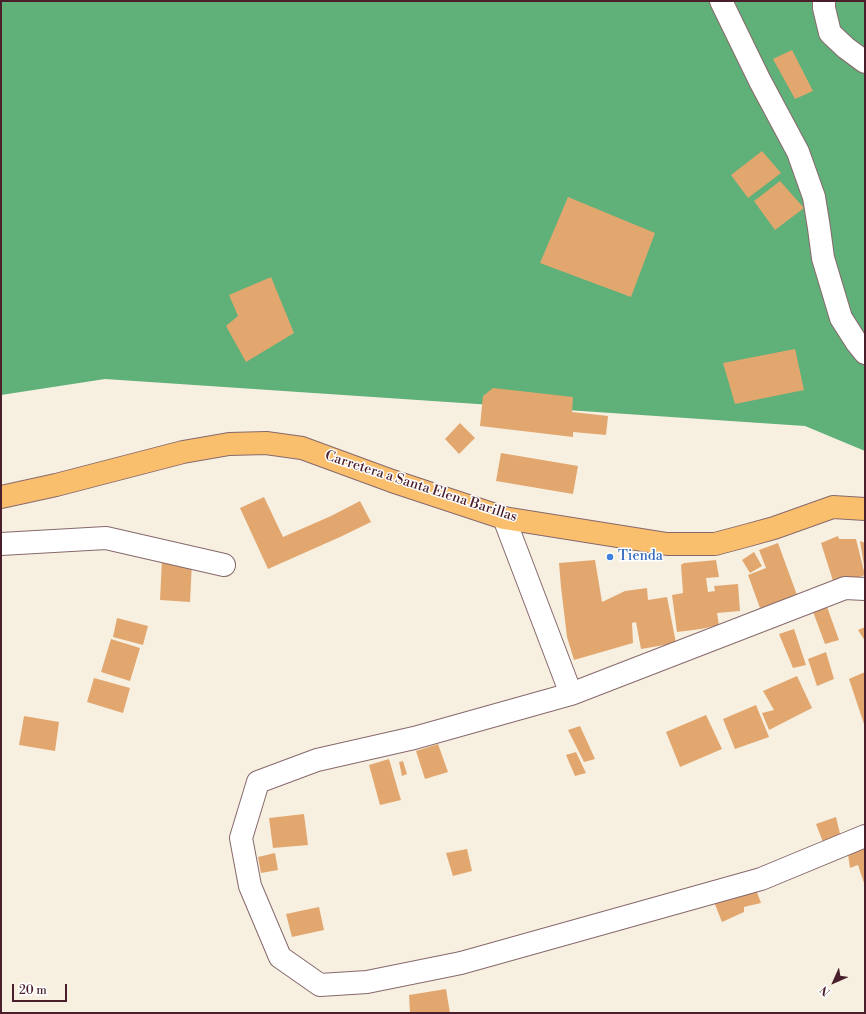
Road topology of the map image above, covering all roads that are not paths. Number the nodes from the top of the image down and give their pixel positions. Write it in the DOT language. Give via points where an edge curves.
graph roads {
  1 [pos="721,1"];
  2 [pos="824,1"];
  3 [pos="865,62"];
  4 [pos="865,353"];
  5 [pos="1,497"];
  6 [pos="865,509"];
  7 [pos="504,518"];
  8 [pos="1,544"];
  9 [pos="224,565"];
  10 [pos="865,589"];
  11 [pos="571,694"];
  12 [pos="865,836"];
  1 -- 4 [label="street" via="798,152 814,197 823,258 842,318"];
  2 -- 3 [label="street" via="830,33"];
  5 -- 7 [label="main road, Carretera a Santa Elena Barillas" via="183,452 229,444 266,443 302,448"];
  6 -- 7 [label="main road, Carretera a Santa Elena Barillas" via="833,507 774,528 715,544 667,544"];
  7 -- 11 [label="street"];
  8 -- 9 [label="street" via="106,538"];
  10 -- 11 [label="street" via="845,588"];
  11 -- 12 [label="street" via="414,738 317,760 258,782 241,838 250,886 280,957 320,985 367,982 461,963 761,880"];
}
